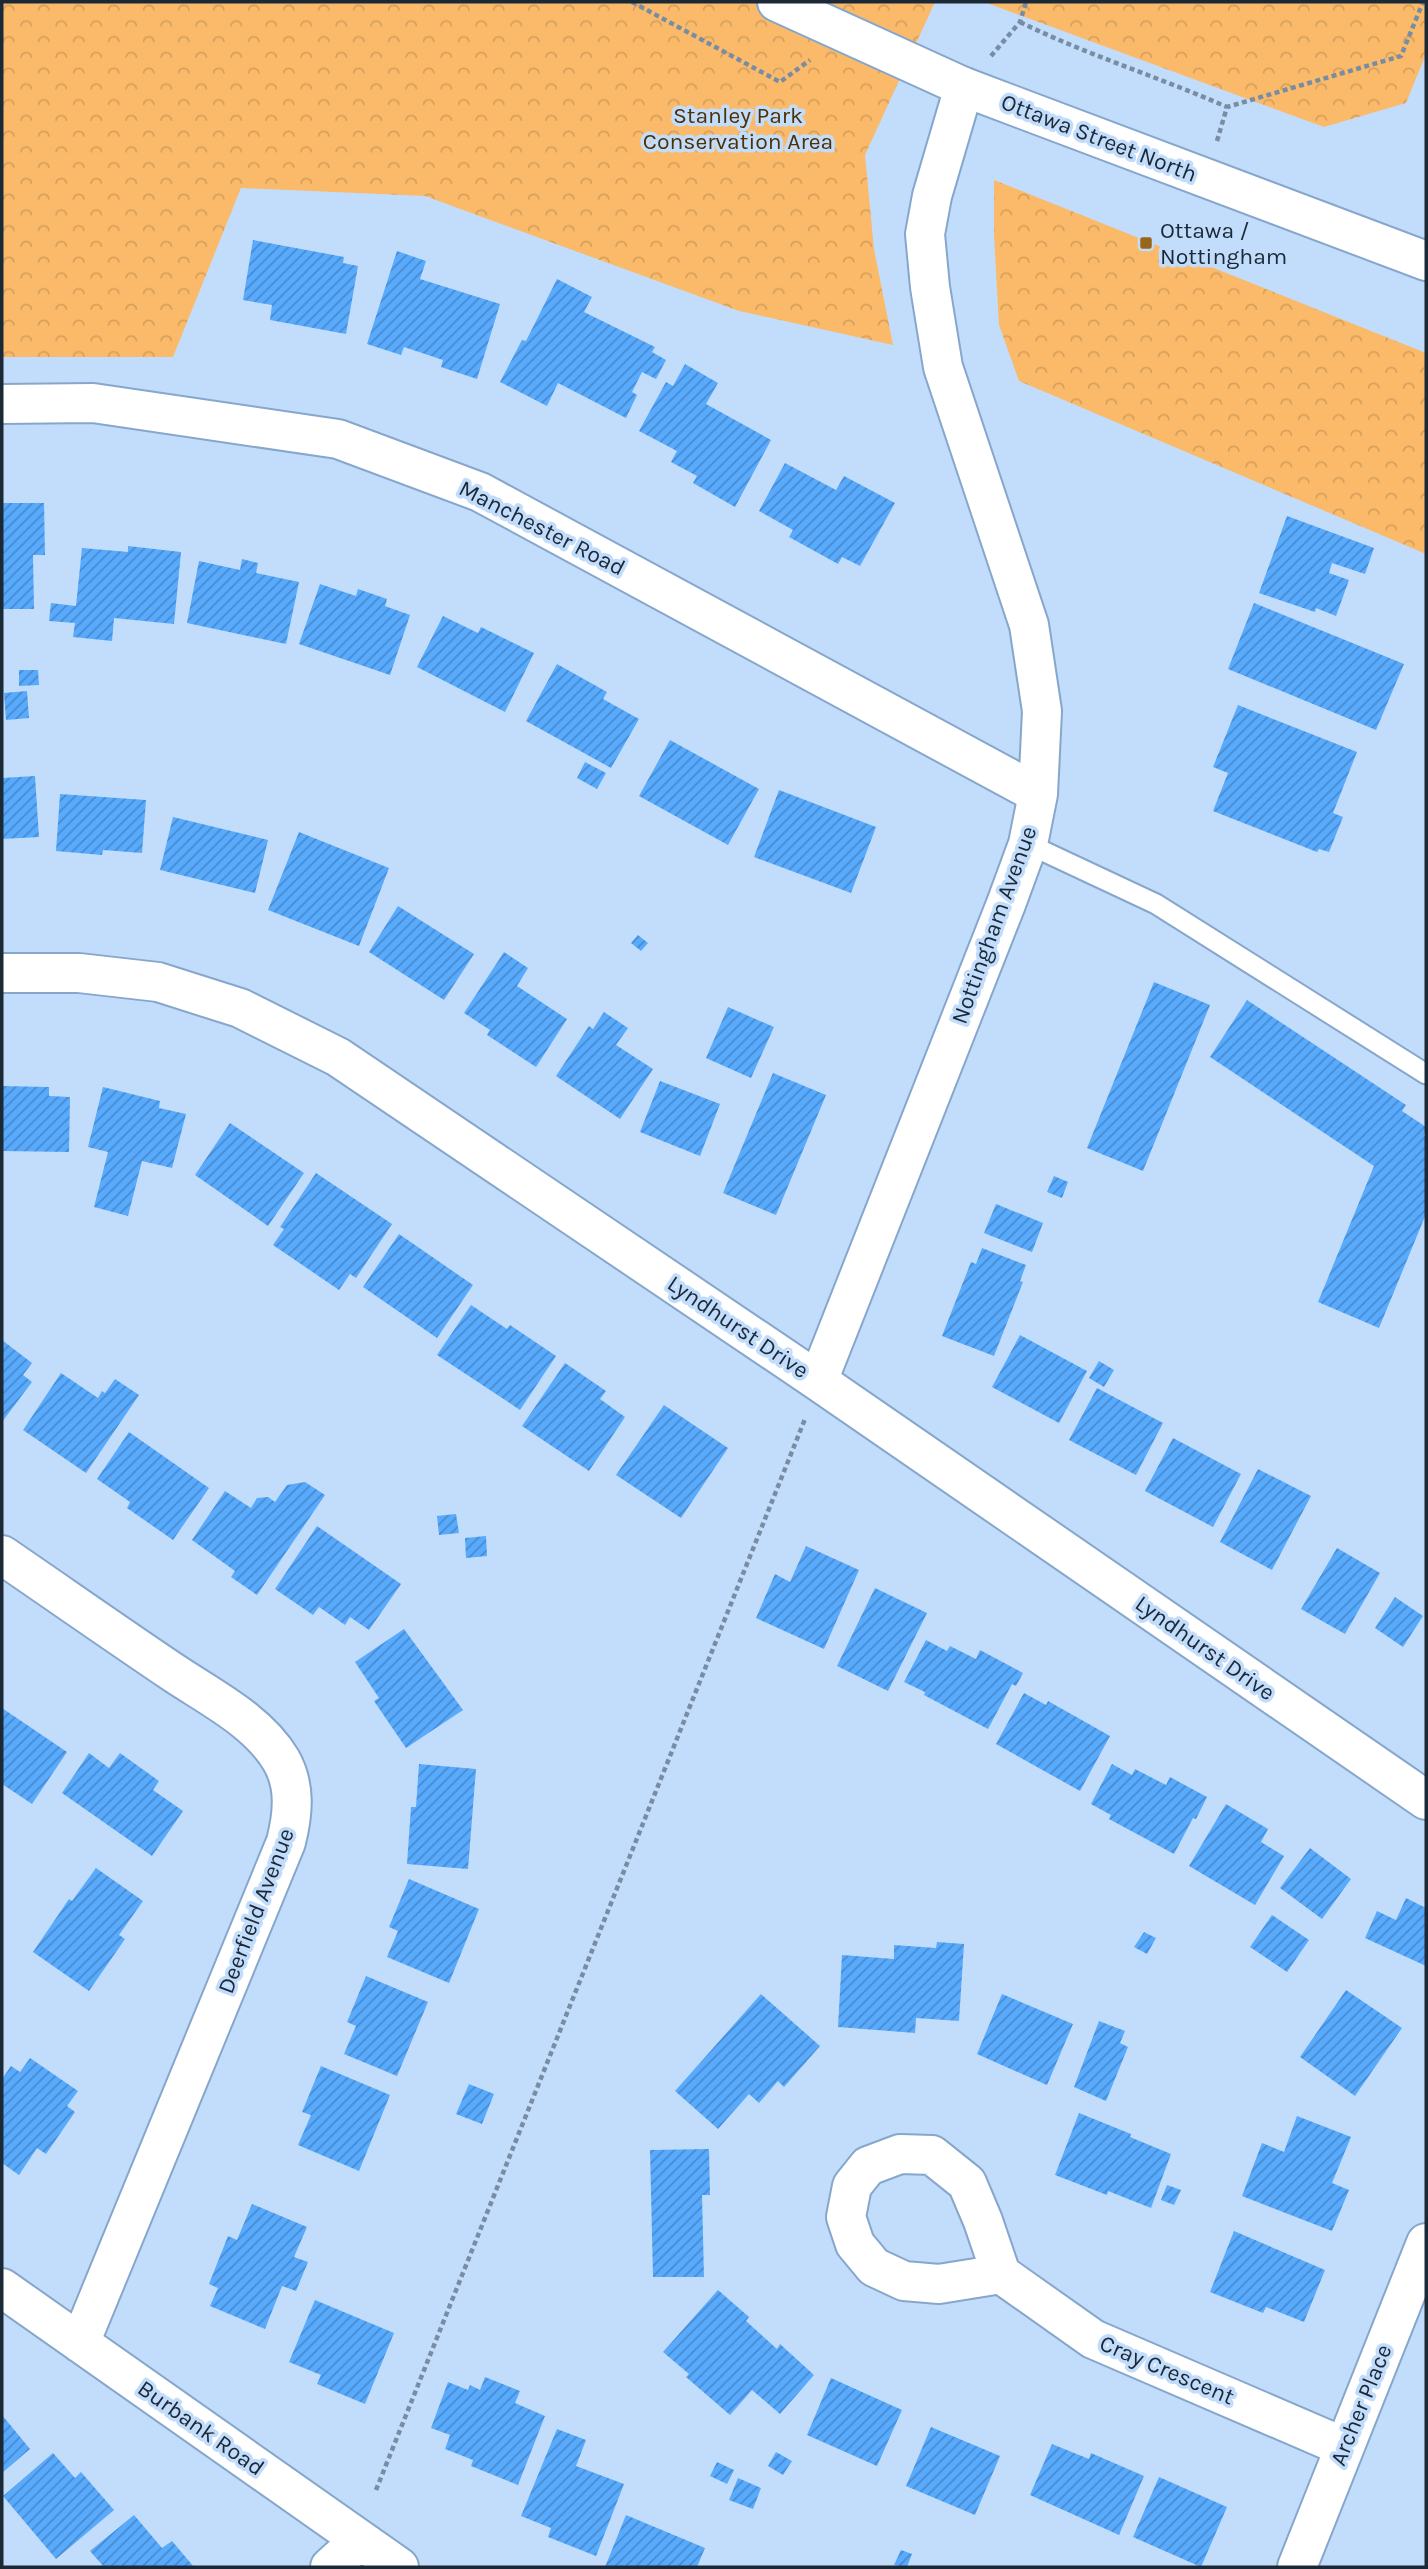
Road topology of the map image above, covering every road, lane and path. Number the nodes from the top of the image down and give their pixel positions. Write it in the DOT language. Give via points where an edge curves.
graph roads {
  1 [pos="632,2"];
  2 [pos="777,2"];
  3 [pos="1026,2"];
  4 [pos="1423,2"];
  5 [pos="1020,22"];
  6 [pos="780,82"];
  7 [pos="964,87"];
  8 [pos="1227,107"];
  9 [pos="1207,179"];
  10 [pos="1426,261"];
  11 [pos="2,404"];
  12 [pos="1038,794"];
  13 [pos="1028,844"];
  14 [pos="2,973"];
  15 [pos="1426,1074"];
  16 [pos="818,1381"];
  17 [pos="2,1555"];
  18 [pos="1426,1800"];
  19 [pos="1426,2243"];
  20 [pos="1001,2274"];
  21 [pos="2,2288"];
  22 [pos="80,2343"];
  23 [pos="1343,2446"];
  24 [pos="376,2490"];
  25 [pos="359,2540"];
  26 [pos="330,2567"];
  27 [pos="400,2567"];
  28 [pos="1297,2567"];
  1 -- 6 [label="path"];
  2 -- 7 [label="street, Ottawa Street North"];
  3 -- 5 [label="path"];
  4 -- 8 [label="path" via="1401,56"];
  5 -- 7 [label="path"];
  5 -- 8 [label="path"];
  7 -- 9 [label="street, Ottawa Street North"];
  7 -- 12 [label="street, Nottingham Avenue" via="929,208 925,234 930,287 943,367 1029,625 1042,711"];
  8 -- 9 [label="path"];
  9 -- 10 [label="street, Ottawa Street North"];
  11 -- 12 [label="street, Manchester Road" via="93,403 338,439 480,492"];
  12 -- 13 [label="street, Nottingham Avenue"];
  13 -- 15 [label="lane" via="1156,904"];
  13 -- 16 [label="street, Nottingham Avenue"];
  14 -- 16 [label="street, Lyndhurst Drive" via="79,973 158,982 240,1008 338,1057"];
  16 -- 18 [label="street, Lyndhurst Drive"];
  16 -- 24 [label="path"];
  17 -- 22 [label="street, Deerfield Avenue" via="246,1722 280,1759 293,1792 286,1842"];
  19 -- 23 [label="street, Archer Place"];
  20 -- 23 [label="street, Cray Crescent" via="1093,2339"];
  21 -- 22 [label="street, Burbank Road"];
  22 -- 25 [label="street, Burbank Road"];
  23 -- 28 [label="street, Archer Place"];
  25 -- 26 [label="street"];
  25 -- 27 [label="street, Burbank Road"];
}
